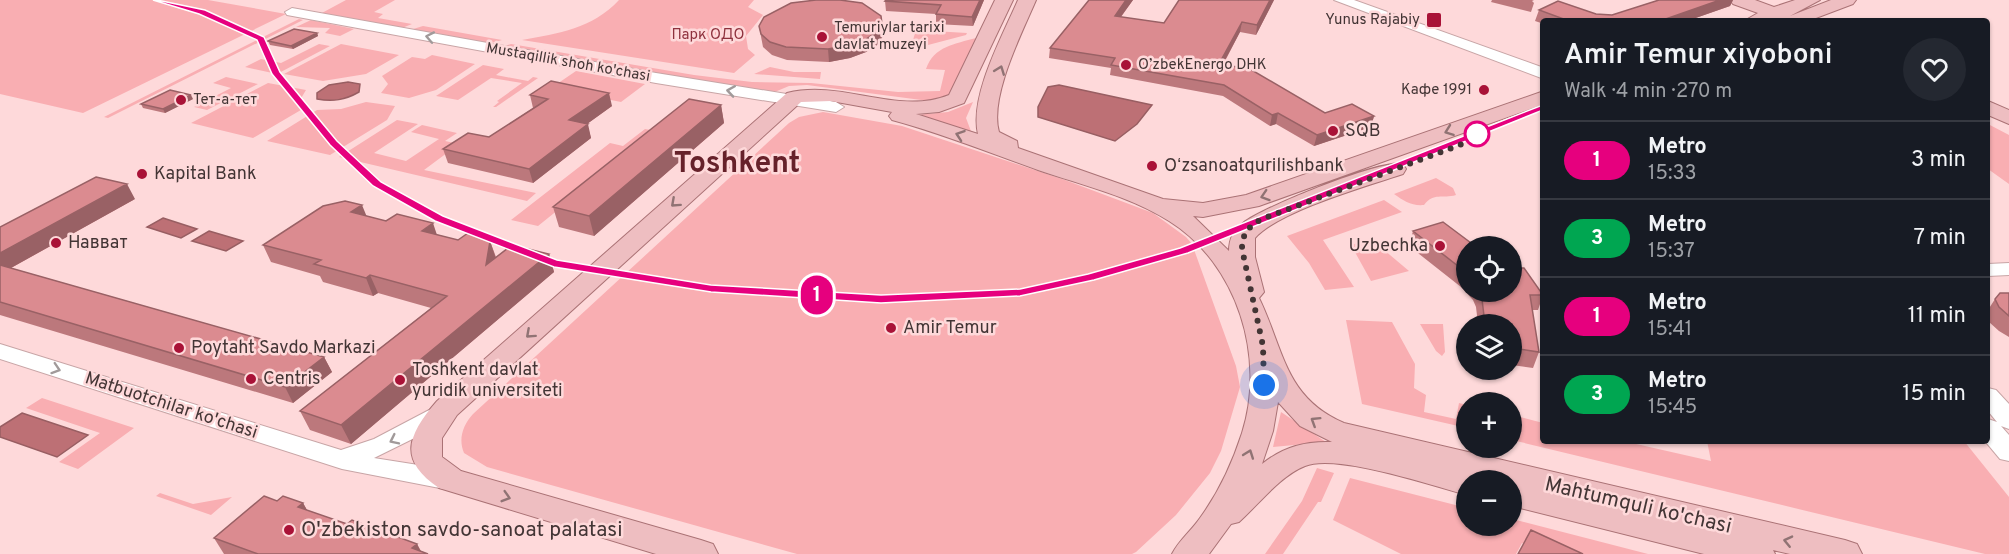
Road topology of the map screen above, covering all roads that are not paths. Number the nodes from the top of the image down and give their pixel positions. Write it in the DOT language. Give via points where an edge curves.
graph roads {
  1 [pos="1004,0"];
  2 [pos="1027,0"];
  3 [pos="1341,0"];
  4 [pos="1739,0"];
  5 [pos="1847,0"];
  6 [pos="317,2"];
  7 [pos="1792,12"];
  8 [pos="1766,18"];
  9 [pos="1815,18"];
  10 [pos="1540,73"];
  11 [pos="1990,91"];
  12 [pos="1540,98"];
  13 [pos="789,100"];
  14 [pos="2009,101"];
  15 [pos="836,107"];
  16 [pos="1990,108"];
  17 [pos="1540,115"];
  18 [pos="2009,118"];
  19 [pos="766,121"];
  20 [pos="1095,182"];
  21 [pos="1136,196"];
  22 [pos="2009,269"];
  23 [pos="1990,270"];
  24 [pos="1262,341"];
  25 [pos="0,351"];
  26 [pos="1990,398"];
  27 [pos="443,413"];
  28 [pos="2009,420"];
  29 [pos="342,460"];
  30 [pos="450,480"];
  31 [pos="1456,480"];
  32 [pos="1522,496"];
  33 [pos="594,524"];
  34 [pos="1214,525"];
  35 [pos="662,554"];
  36 [pos="701,554"];
  37 [pos="1189,554"];
  38 [pos="1758,554"];
  39 [pos="1845,554"];
  1 -- 13 [label="main road" via="961,94 952,102 914,108 810,94"];
  20 -- 2 [label="main road, one-way" via="997,141 986,129 986,108"];
  3 -- 10 [label="street"];
  4 -- 7 [label="main road"];
  5 -- 7 [label="main road"];
  13 -- 6 [label="street, Mustaqillik shoh ko'chasi, one-way" via="296,12"];
  7 -- 8 [label="main road"];
  7 -- 9 [label="main road"];
  11 -- 14 [label="main road"];
  12 -- 21 [label="main road, one-way" via="1235,205 1191,210"];
  13 -- 15 [label="street, Mustaqillik shoh ko'chasi"];
  13 -- 19 [label="main road"];
  15 -- 19 [label="main road" via="803,107"];
  20 -- 15 [label="main road, one-way" via="917,120"];
  16 -- 18 [label="main road"];
  17 -- 24 [label="main road" via="1252,225 1242,246"];
  19 -- 27 [label="main road, one-way"];
  20 -- 21 [label="main road"];
  21 -- 24 [label="main road" via="1180,218 1213,246 1237,280"];
  22 -- 23 [label="street"];
  34 -- 24 [label="main road, one-way" via="1233,493 1252,446 1264,385"];
  39 -- 24 [label="main road, Mahtumquli ko'chasi, one-way" via="1336,432 1316,423 1295,406"];
  25 -- 29 [label="street, Matbuotchilar ko'chasi, one-way"];
  26 -- 28 [label="street"];
  27 -- 29 [label="street, one-way" via="383,445"];
  27 -- 30 [label="main road" via="426,438 424,450 431,466"];
  29 -- 30 [label="street, Matbuotchilar ko'chasi"];
  30 -- 33 [label="main road, one-way"];
  31 -- 34 [label="main road" via="1343,453 1308,453 1291,459"];
  32 -- 38 [label="main road, Mahtumquli ko'chasi"];
  33 -- 35 [label="main road"];
  33 -- 36 [label="main road"];
  34 -- 37 [label="main road"];
}
